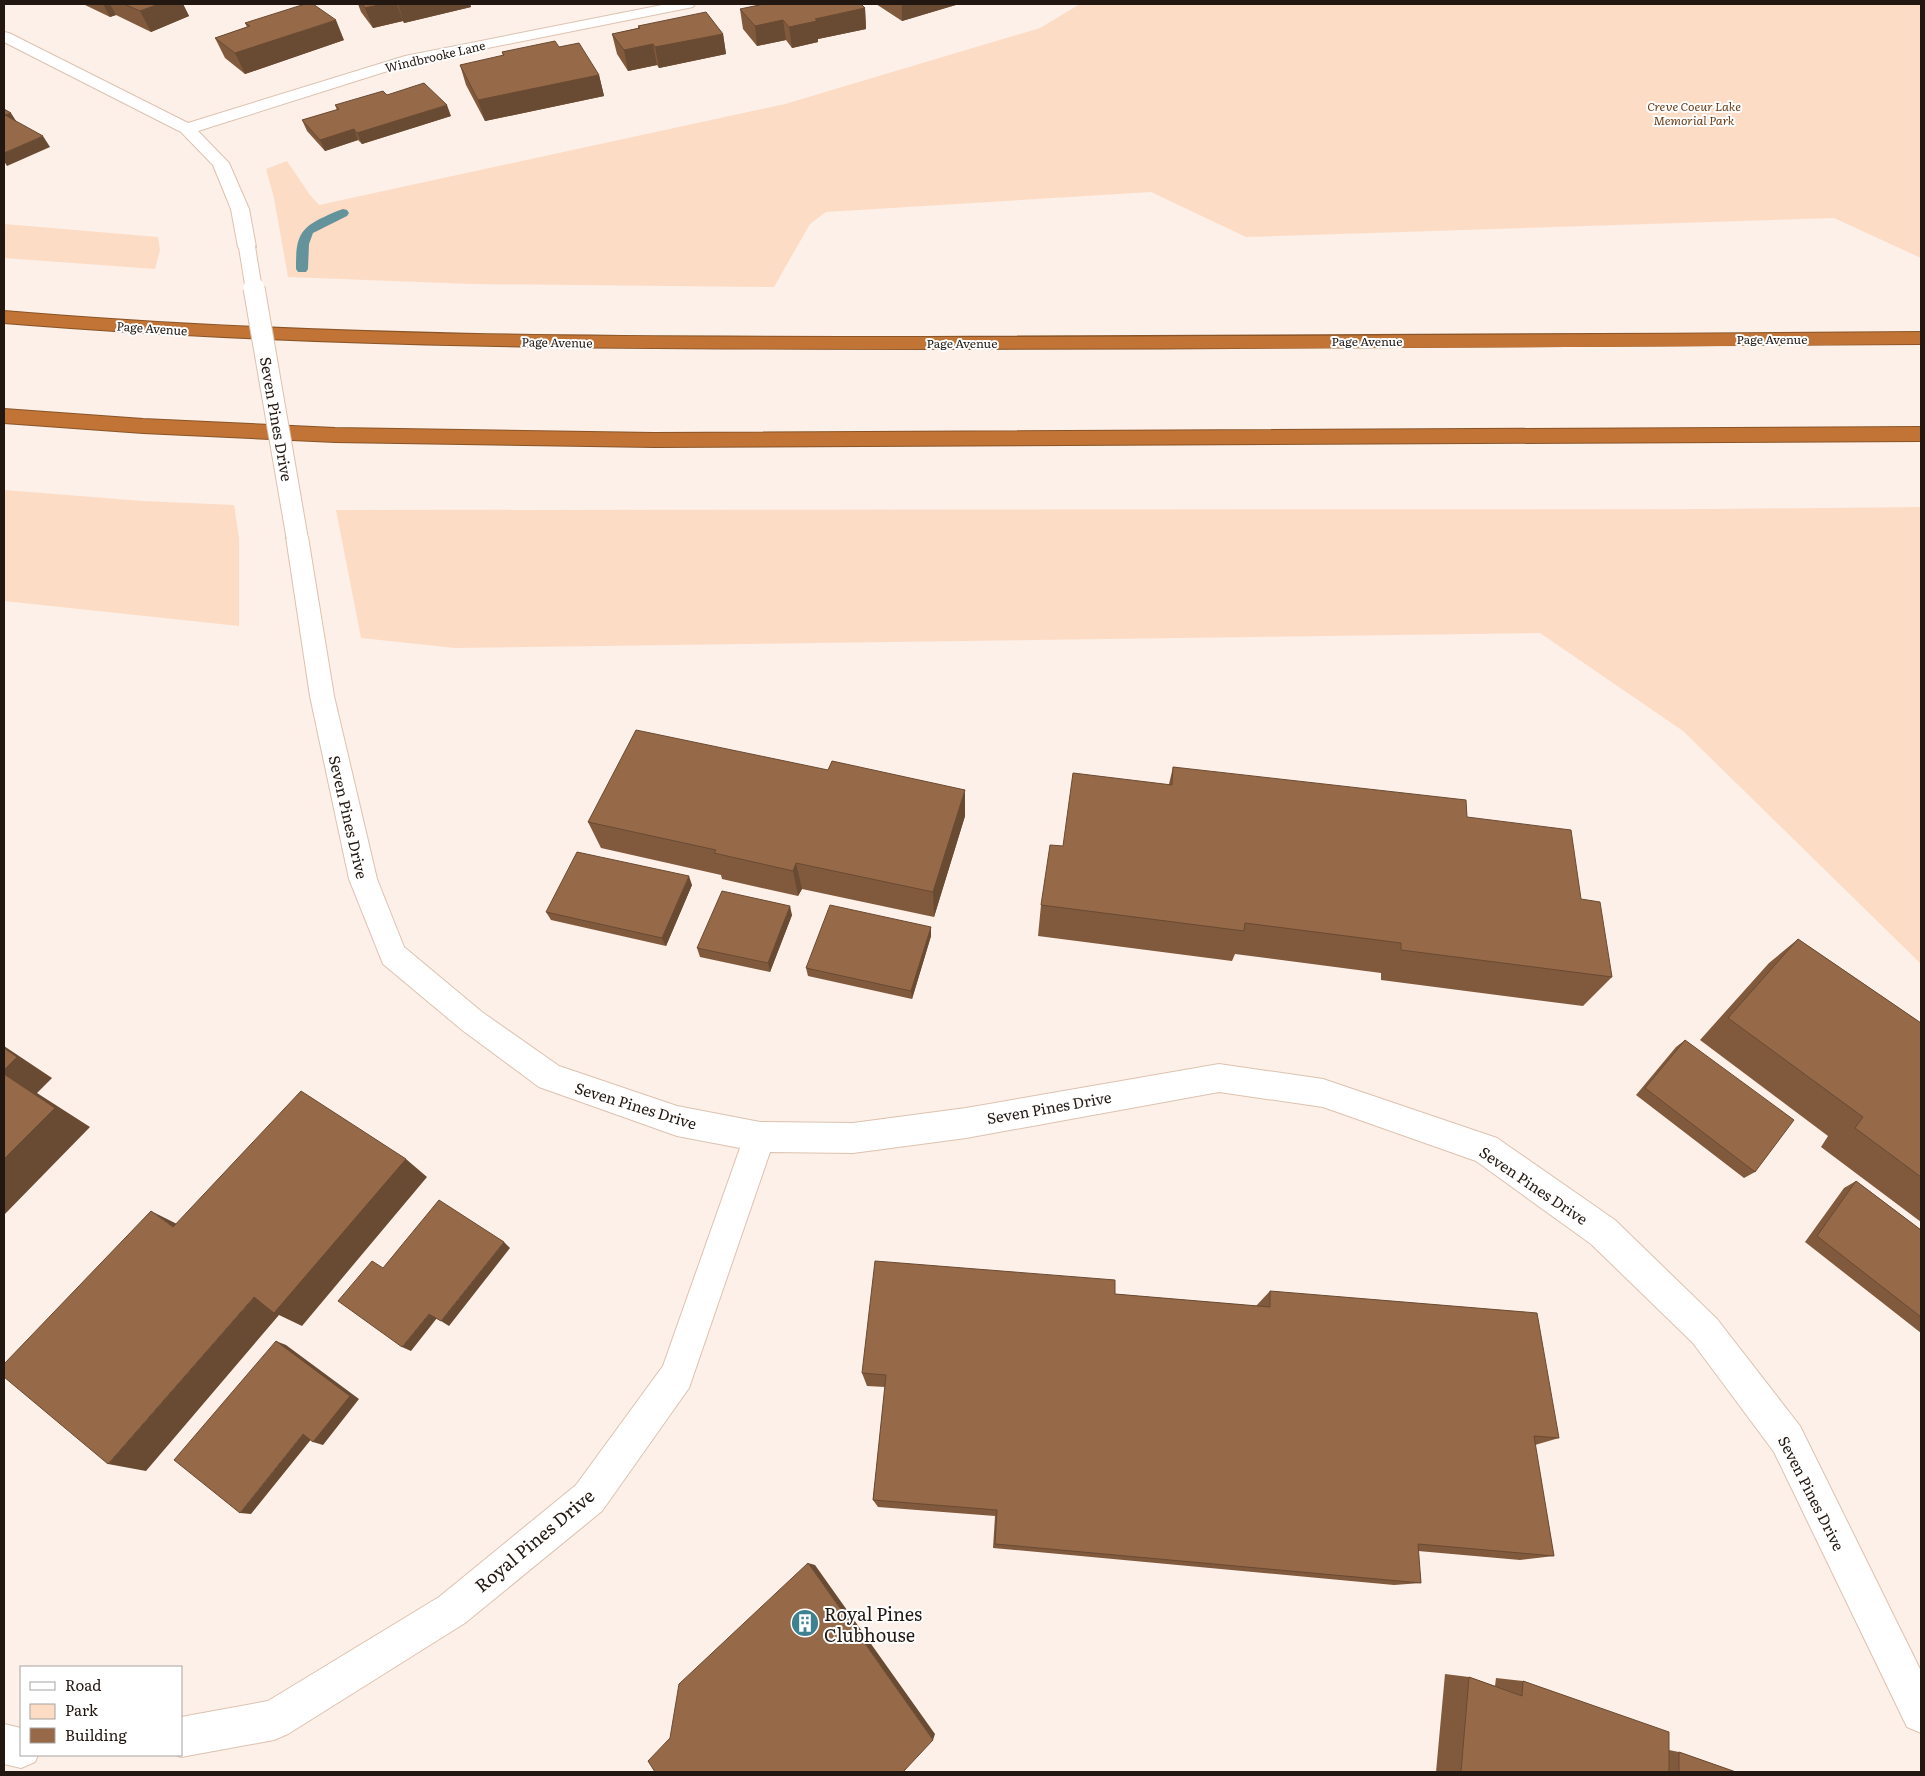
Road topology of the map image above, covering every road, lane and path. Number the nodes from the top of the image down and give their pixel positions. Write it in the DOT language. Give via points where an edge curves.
graph roads {
  1 [pos="688,4"];
  2 [pos="4,36"];
  3 [pos="187,129"];
  4 [pos="4,317"];
  5 [pos="1921,338"];
  6 [pos="4,416"];
  7 [pos="1921,434"];
  8 [pos="760,1137"];
  9 [pos="1921,1713"];
  10 [pos="182,1737"];
  11 [pos="4,1744"];
  12 [pos="20,1748"];
  1 -- 3 [label="street, Windbrooke Lane" via="410,60"];
  2 -- 3 [label="street, Seven Pines Drive"];
  3 -- 8 [label="street, Seven Pines Drive, bridge" via="221,163 240,209 322,696 363,879 393,955 472,1021 550,1077 677,1121"];
  4 -- 5 [label="highway, Page Avenue" via="326,337 664,344"];
  6 -- 7 [label="highway" via="335,435 654,440"];
  8 -- 9 [label="street, Seven Pines Drive" via="853,1138 892,1133 1219,1078 1323,1093 1486,1149 1603,1232 1705,1331 1787,1439"];
  8 -- 10 [label="street, Royal Pines Drive" via="677,1376 589,1498 452,1610 274,1720"];
  11 -- 12 [label="street"];
}
